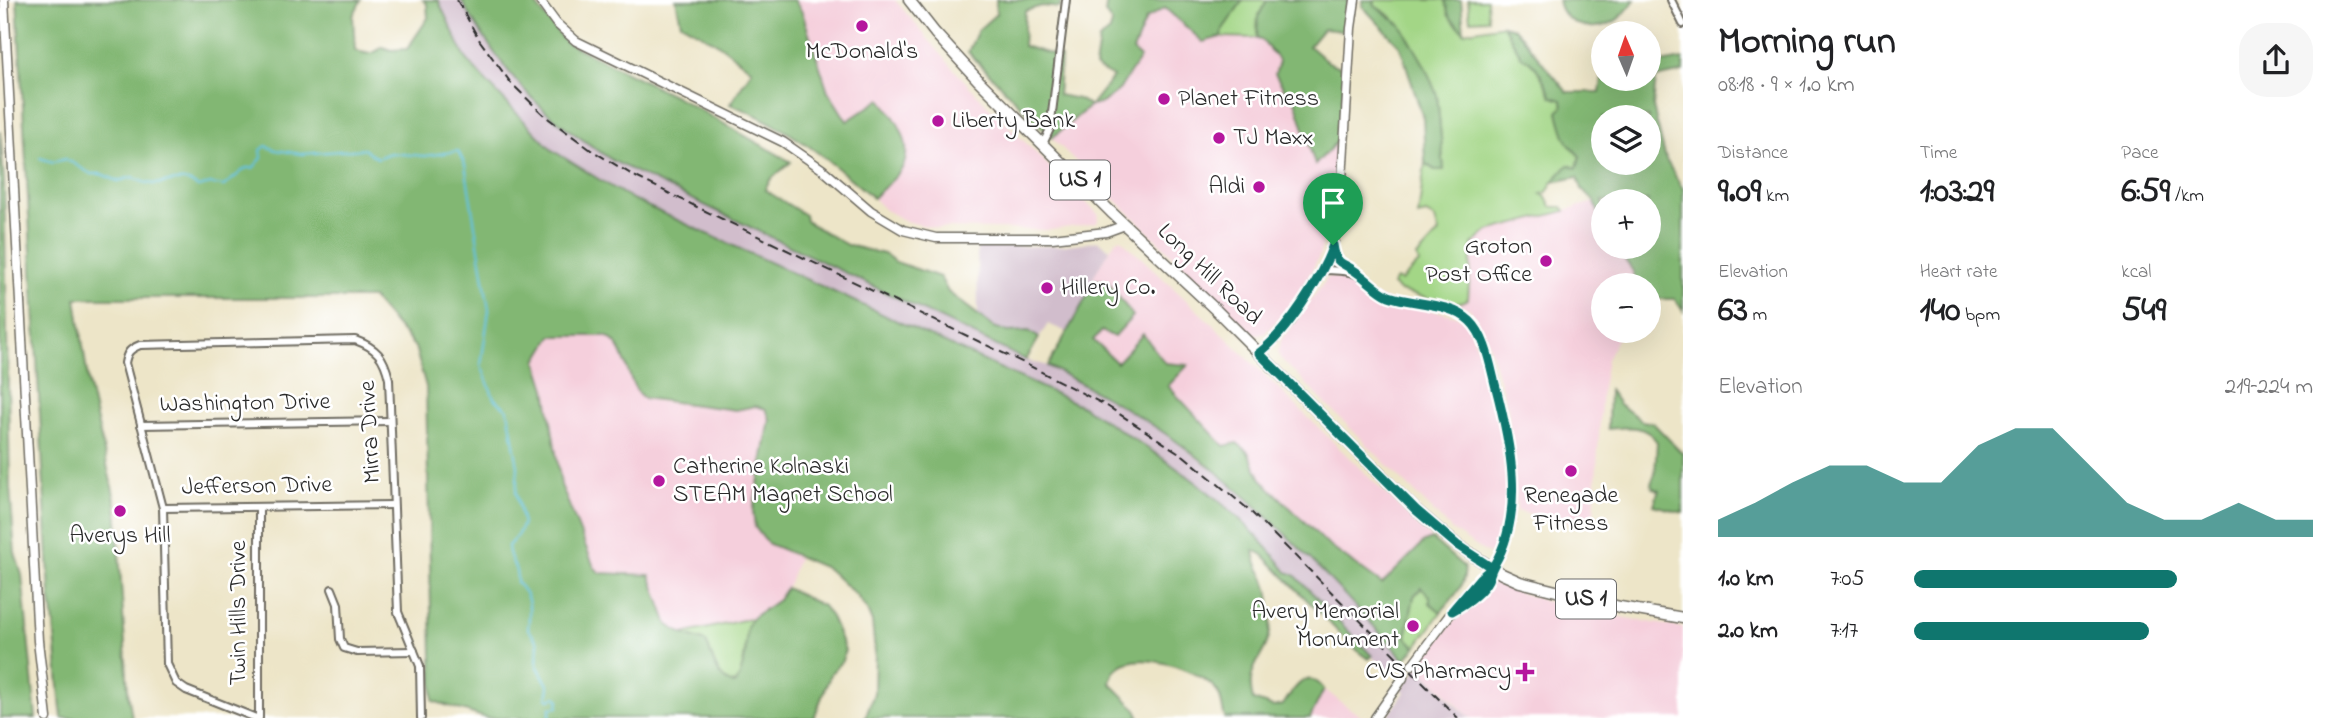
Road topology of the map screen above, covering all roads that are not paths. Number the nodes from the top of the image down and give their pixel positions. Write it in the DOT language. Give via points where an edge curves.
graph roads {
  1 [pos="4,0"];
  2 [pos="538,0"];
  3 [pos="909,0"];
  4 [pos="1066,0"];
  5 [pos="1355,0"];
  6 [pos="1671,0"];
  7 [pos="1683,24"];
  8 [pos="1043,144"];
  9 [pos="1125,225"];
  10 [pos="1333,245"];
  11 [pos="1321,270"];
  12 [pos="1364,277"];
  13 [pos="1259,353"];
  14 [pos="390,421"];
  15 [pos="141,425"];
  16 [pos="393,505"];
  17 [pos="259,507"];
  18 [pos="163,508"];
  19 [pos="1492,568"];
  20 [pos="332,589"];
  21 [pos="1683,618"];
  22 [pos="414,651"];
  23 [pos="1412,665"];
  24 [pos="1403,678"];
  25 [pos="47,718"];
  26 [pos="257,718"];
  27 [pos="421,718"];
  28 [pos="1375,718"];
  1 -- 25 [label="street" via="37,628"];
  2 -- 9 [label="street" via="576,41 783,142 903,230 936,238 1052,238 1106,232"];
  3 -- 8 [label="main road, Long Hill Road / US 1" via="978,81"];
  4 -- 8 [label="street" via="1050,129"];
  5 -- 10 [label="street" via="1340,207"];
  6 -- 7 [label="street"];
  8 -- 9 [label="main road, Long Hill Road / US 1"];
  9 -- 13 [label="main road, Long Hill Road / US 1"];
  10 -- 11 [label="street"];
  10 -- 12 [label="street" via="1339,262"];
  11 -- 12 [label="street"];
  11 -- 13 [label="street" via="1291,321"];
  12 -- 19 [label="street" via="1389,295 1464,316 1481,337 1506,425 1513,492 1508,530"];
  13 -- 19 [label="main road, Long Hill Road / US 1" via="1416,510"];
  14 -- 15 [label="street, Washington Drive"];
  14 -- 15 [label="street, Mirra Drive" via="386,362 355,340 140,345 131,349 125,363"];
  14 -- 16 [label="street, Mirra Drive"];
  15 -- 18 [label="street"];
  16 -- 17 [label="street, Jefferson Drive"];
  16 -- 22 [label="street, Mirra Drive" via="398,612"];
  17 -- 18 [label="street, Jefferson Drive"];
  17 -- 26 [label="street, Twin Hills Drive"];
  18 -- 26 [label="street" via="171,675 187,690"];
  19 -- 21 [label="main road, US 1" via="1540,588"];
  19 -- 23 [label="street"];
  20 -- 22 [label="street" via="344,648"];
  22 -- 27 [label="street, Mirra Drive" via="422,679"];
  24 -- 28 [label="street"];
}
